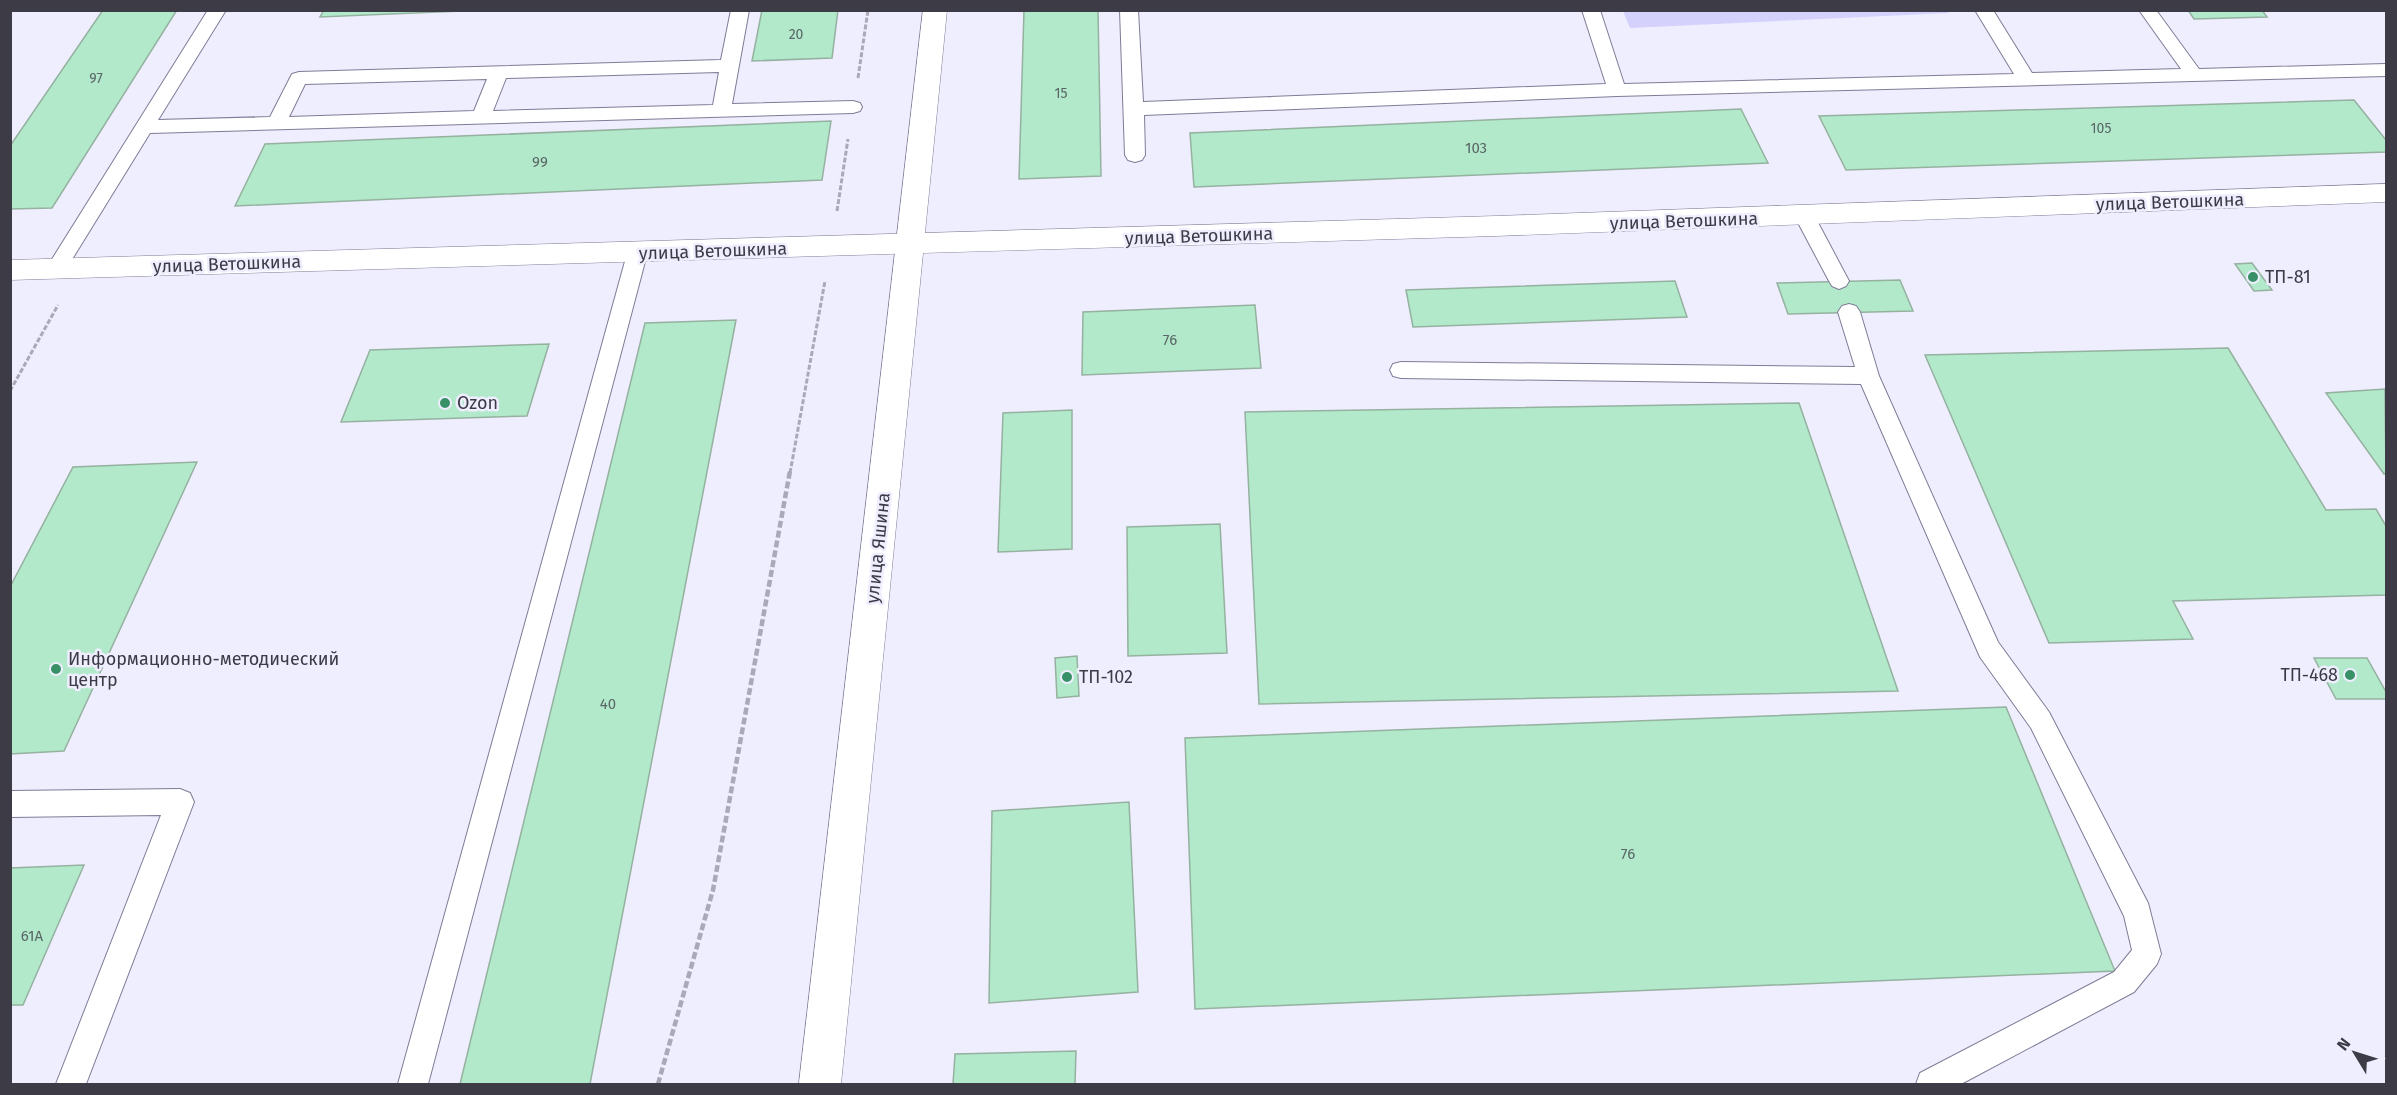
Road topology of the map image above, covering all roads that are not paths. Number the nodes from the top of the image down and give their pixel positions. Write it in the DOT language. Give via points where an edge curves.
graph roads {
  1 [pos="217,10"];
  2 [pos="740,10"];
  3 [pos="935,10"];
  4 [pos="1129,10"];
  5 [pos="1591,10"];
  6 [pos="1984,10"];
  7 [pos="2147,10"];
  8 [pos="729,66"];
  9 [pos="2386,70"];
  10 [pos="499,72"];
  11 [pos="2194,75"];
  12 [pos="2027,80"];
  13 [pos="1617,90"];
  14 [pos="854,107"];
  15 [pos="1134,109"];
  16 [pos="721,111"];
  17 [pos="481,118"];
  18 [pos="276,123"];
  19 [pos="144,127"];
  20 [pos="1135,155"];
  21 [pos="2386,193"];
  22 [pos="1805,217"];
  23 [pos="910,245"];
  24 [pos="637,254"];
  25 [pos="67,269"];
  26 [pos="10,270"];
  27 [pos="1839,281"];
  28 [pos="1849,312"];
  29 [pos="1401,370"];
  30 [pos="1868,376"];
  31 [pos="10,804"];
  32 [pos="71,1084"];
  33 [pos="413,1084"];
  34 [pos="820,1084"];
  35 [pos="1931,1084"];
  1 -- 19 [label="lane"];
  2 -- 8 [label="lane"];
  3 -- 23 [label="street, улица Яшина"];
  4 -- 15 [label="lane"];
  5 -- 13 [label="lane"];
  6 -- 12 [label="lane"];
  7 -- 11 [label="lane"];
  8 -- 10 [label="lane"];
  8 -- 16 [label="lane"];
  9 -- 11 [label="lane"];
  10 -- 17 [label="lane"];
  10 -- 18 [label="lane" via="299,78"];
  11 -- 12 [label="lane"];
  12 -- 13 [label="lane"];
  13 -- 15 [label="lane"];
  14 -- 16 [label="lane"];
  15 -- 20 [label="lane"];
  16 -- 17 [label="lane"];
  17 -- 18 [label="lane"];
  18 -- 19 [label="lane"];
  19 -- 25 [label="lane"];
  21 -- 22 [label="street, улица Ветошкина"];
  22 -- 23 [label="street, улица Ветошкина"];
  22 -- 27 [label="lane"];
  23 -- 24 [label="street, улица Ветошкина"];
  23 -- 34 [label="street, улица Яшина"];
  24 -- 25 [label="street, улица Ветошкина"];
  24 -- 33 [label="lane"];
  25 -- 26 [label="street, улица Ветошкина"];
  28 -- 30 [label="lane"];
  29 -- 30 [label="lane"];
  30 -- 35 [label="lane" via="1989,649 2040,720 2138,913 2147,954 2124,982"];
  31 -- 32 [label="lane" via="180,802"];
}
